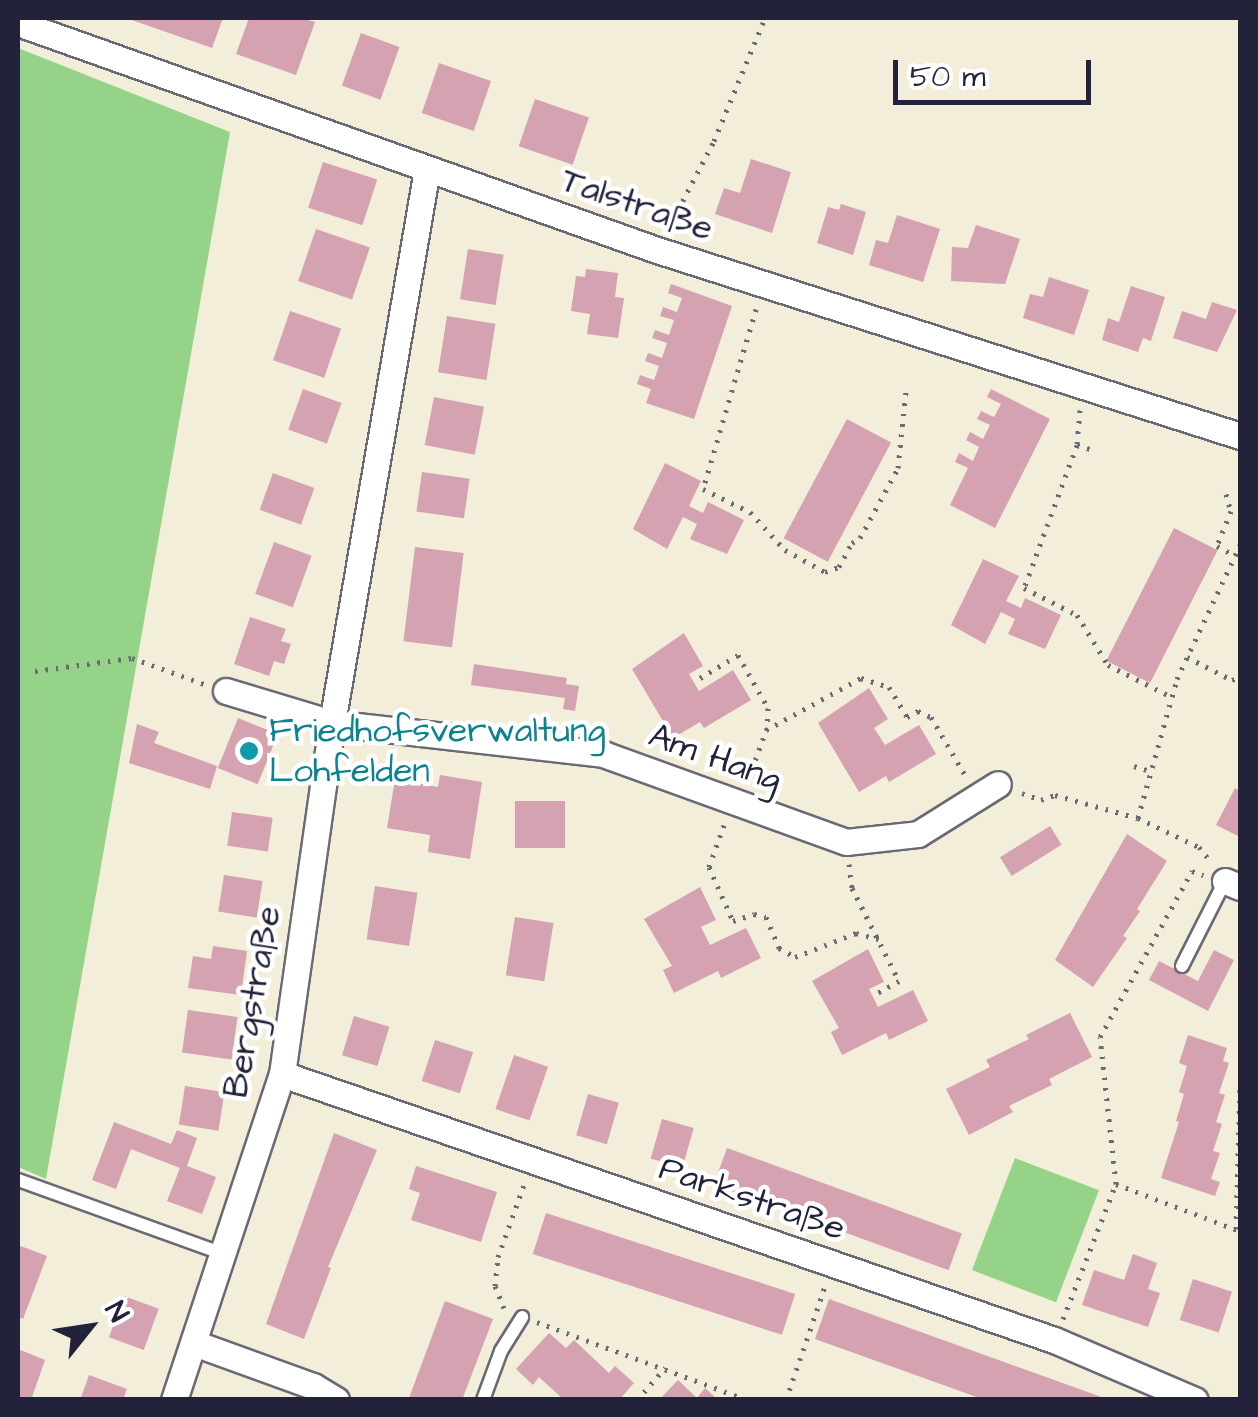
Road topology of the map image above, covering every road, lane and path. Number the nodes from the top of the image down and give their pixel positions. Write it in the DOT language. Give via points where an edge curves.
graph roads {
  1 [pos="765,18"];
  2 [pos="18,23"];
  3 [pos="428,169"];
  4 [pos="657,250"];
  5 [pos="763,284"];
  6 [pos="747,338"];
  7 [pos="756,340"];
  8 [pos="1086,388"];
  9 [pos="906,390"];
  10 [pos="1240,436"];
  11 [pos="1076,444"];
  12 [pos="1090,449"];
  13 [pos="1226,494"];
  14 [pos="1240,545"];
  15 [pos="1235,556"];
  16 [pos="1188,657"];
  17 [pos="35,671"];
  18 [pos="1240,677"];
  19 [pos="700,678"];
  20 [pos="226,692"];
  21 [pos="1172,697"];
  22 [pos="332,722"];
  23 [pos="766,730"];
  24 [pos="1134,766"];
  25 [pos="1151,772"];
  26 [pos="988,790"];
  27 [pos="735,805"];
  28 [pos="1138,818"];
  29 [pos="846,842"];
  30 [pos="1233,884"];
  31 [pos="879,940"];
  32 [pos="1182,966"];
  33 [pos="876,994"];
  34 [pos="282,1074"];
  35 [pos="1240,1087"];
  36 [pos="533,1160"];
  37 [pos="18,1180"];
  38 [pos="1116,1184"];
  39 [pos="1238,1230"];
  40 [pos="223,1254"];
  41 [pos="833,1264"];
  42 [pos="522,1317"];
  43 [pos="1054,1340"];
  44 [pos="194,1343"];
  45 [pos="666,1367"];
  46 [pos="174,1400"];
  47 [pos="336,1400"];
  48 [pos="483,1400"];
  49 [pos="637,1400"];
  50 [pos="748,1400"];
  51 [pos="786,1400"];
  52 [pos="1194,1400"];
  1 -- 4 [label="path" via="714,141"];
  2 -- 3 [label="street, Talstraße"];
  3 -- 4 [label="street, Talstraße"];
  3 -- 22 [label="street, Bergstraße"];
  4 -- 5 [label="street, Talstraße"];
  5 -- 6 [label="path"];
  5 -- 8 [label="street, Talstraße"];
  6 -- 7 [label="path"];
  6 -- 9 [label="path" via="704,489 750,512 785,550 825,572 839,567 860,538 898,468"];
  8 -- 10 [label="street, Talstraße"];
  8 -- 11 [label="path"];
  11 -- 12 [label="path"];
  11 -- 21 [label="path" via="1024,588 1076,615 1108,664"];
  13 -- 15 [label="path" via="1231,511 1217,546"];
  14 -- 15 [label="path"];
  15 -- 16 [label="path"];
  16 -- 18 [label="path" via="1232,680"];
  16 -- 21 [label="path"];
  17 -- 20 [label="path" via="132,658"];
  19 -- 23 [label="path" via="738,655 768,708"];
  20 -- 22 [label="street"];
  21 -- 25 [label="path"];
  22 -- 27 [label="street, Am Hang" via="603,754"];
  22 -- 34 [label="street, Bergstraße"];
  23 -- 26 [label="path" via="862,678 889,687 906,717 918,711 931,717"];
  23 -- 27 [label="path"];
  24 -- 25 [label="path"];
  25 -- 28 [label="path"];
  26 -- 28 [label="path" via="1041,800 1055,795"];
  26 -- 29 [label="street, Am Hang" via="918,834"];
  27 -- 29 [label="street, Am Hang"];
  27 -- 31 [label="path" via="709,867 733,921 766,916 779,948 795,956 856,933"];
  28 -- 30 [label="path" via="1200,846"];
  29 -- 31 [label="path" via="852,888"];
  30 -- 32 [label="lane"];
  30 -- 38 [label="path" via="1192,872 1100,1037"];
  31 -- 33 [label="path" via="900,981"];
  34 -- 36 [label="street, Parkstraße"];
  34 -- 40 [label="street, Bergstraße"];
  35 -- 39 [label="path"];
  36 -- 41 [label="street, Parkstraße"];
  36 -- 42 [label="path" via="494,1286 502,1307"];
  37 -- 40 [label="lane"];
  38 -- 39 [label="path"];
  38 -- 43 [label="path"];
  40 -- 44 [label="street, Bergstraße"];
  41 -- 43 [label="street, Parkstraße"];
  41 -- 51 [label="path"];
  42 -- 45 [label="path"];
  42 -- 48 [label="lane"];
  43 -- 52 [label="street, Parkstraße"];
  44 -- 46 [label="street, Bergstraße"];
  44 -- 47 [label="street"];
  45 -- 49 [label="path"];
  45 -- 50 [label="path"];
}
